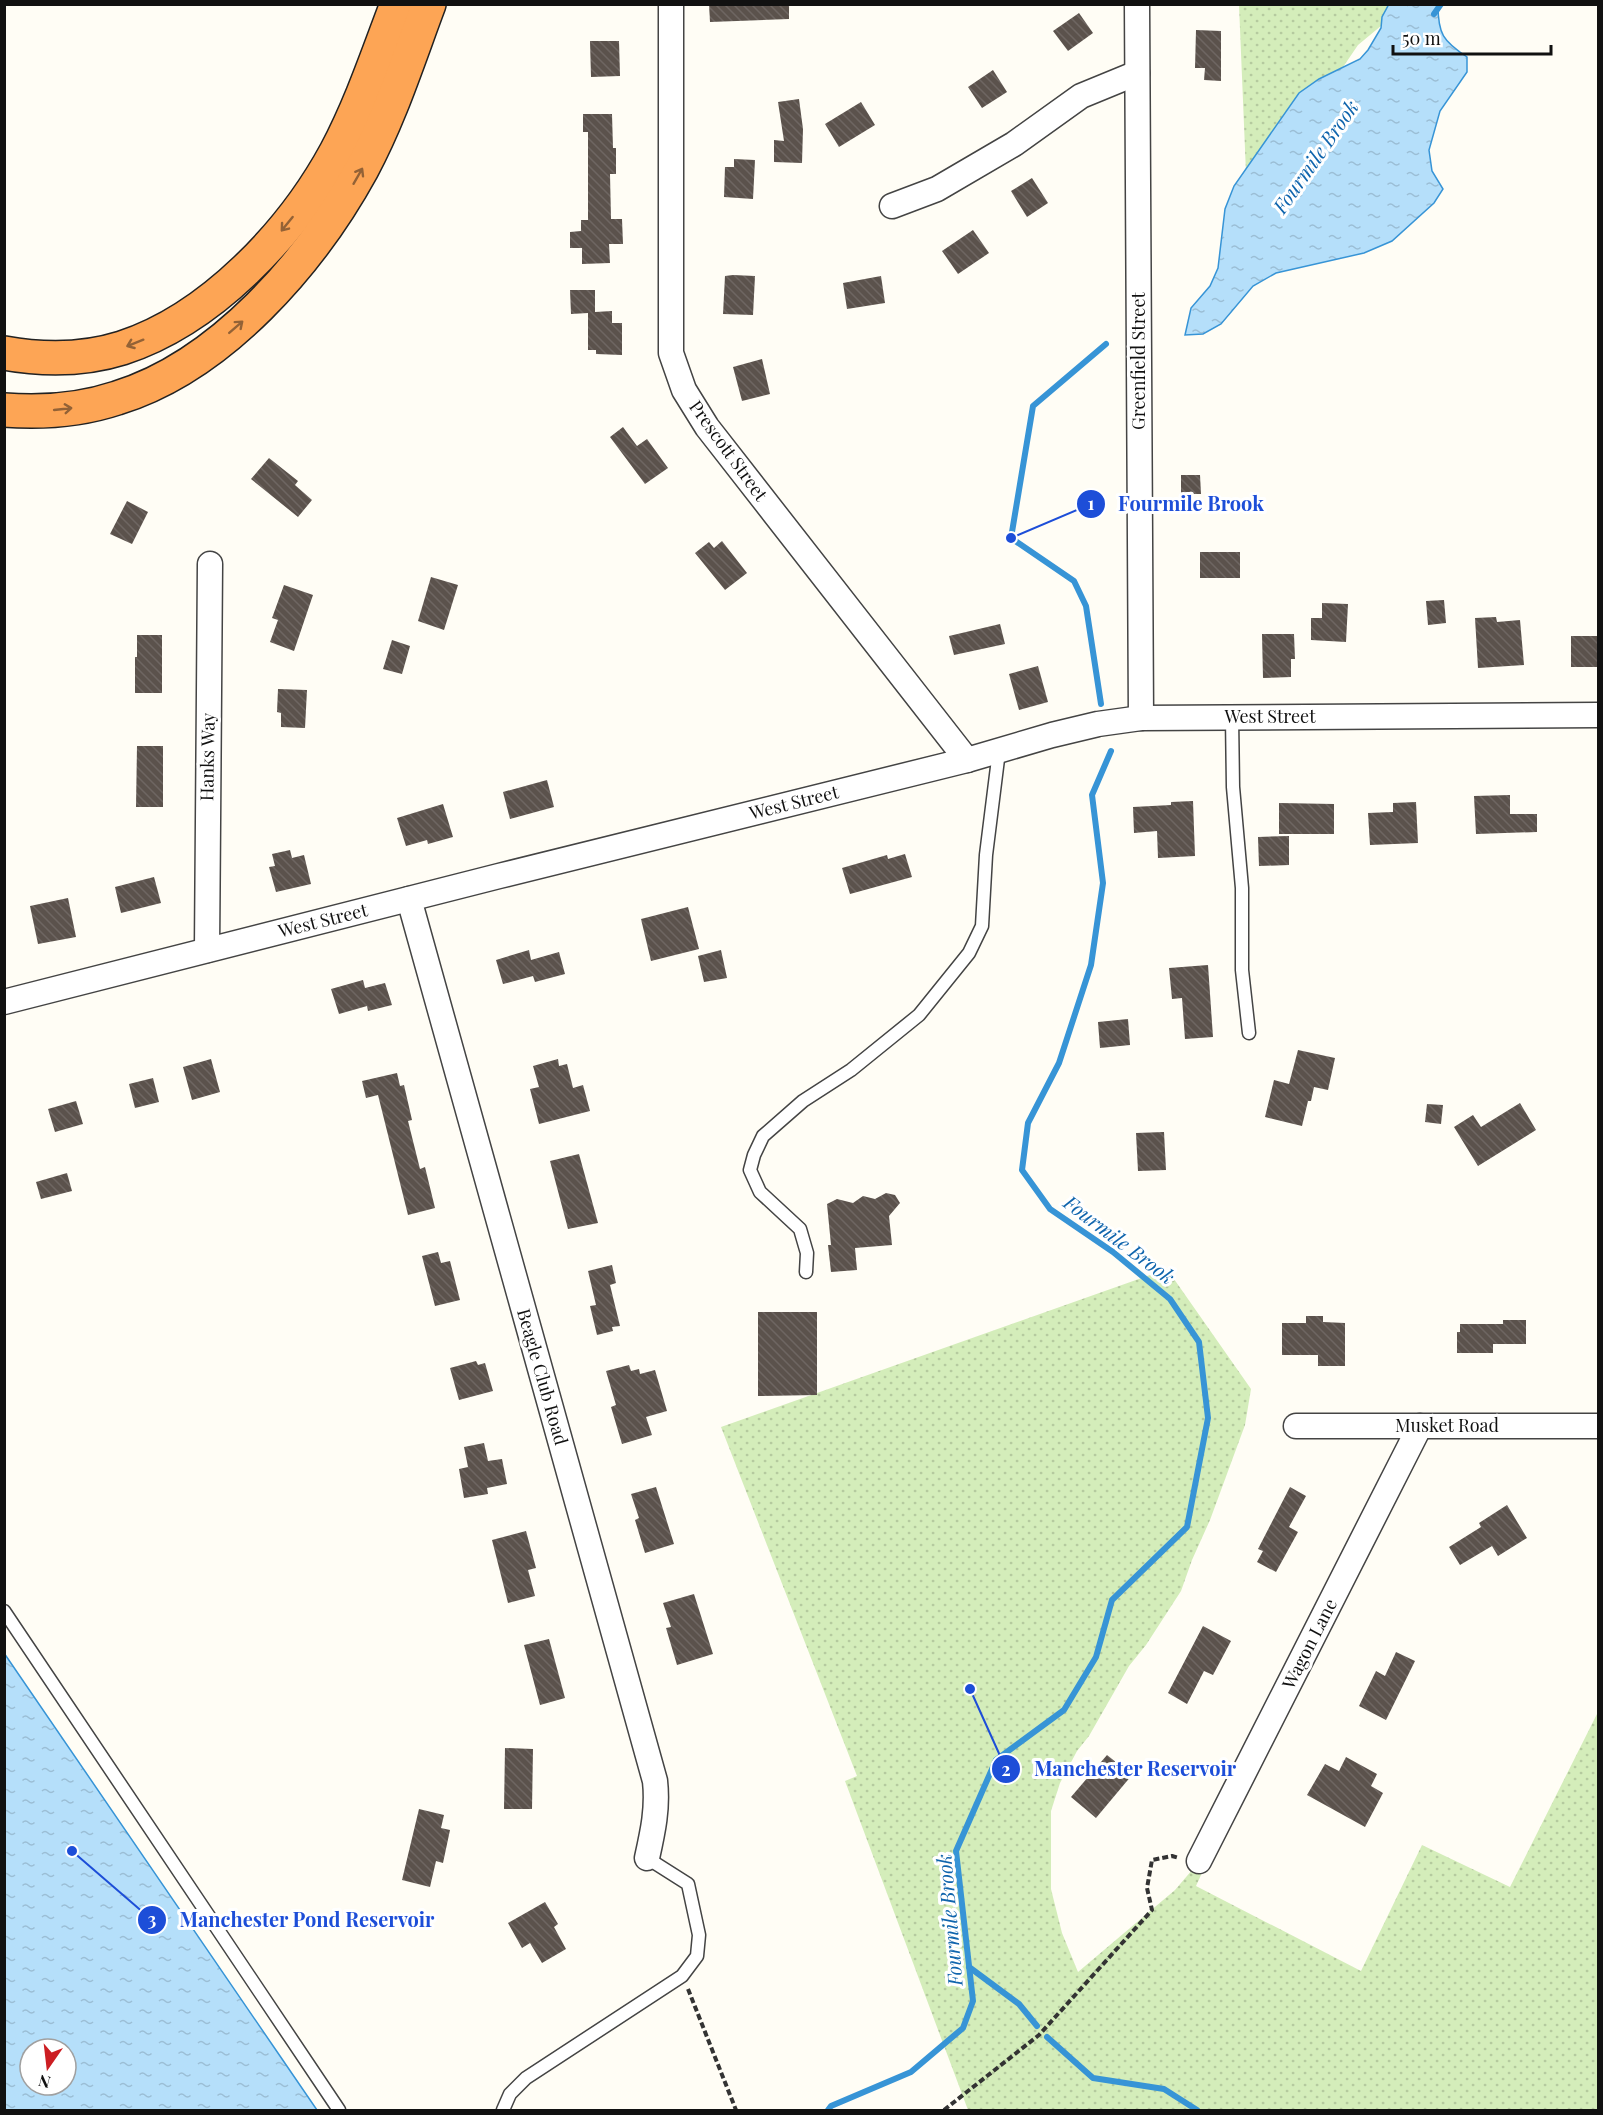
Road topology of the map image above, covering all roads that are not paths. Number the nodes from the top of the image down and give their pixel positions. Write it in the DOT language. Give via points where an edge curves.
graph roads {
  1 [pos="386,4"];
  2 [pos="397,4"];
  3 [pos="429,4"];
  4 [pos="671,4"];
  5 [pos="1137,4"];
  6 [pos="375,63"];
  7 [pos="1137,73"];
  8 [pos="892,206"];
  9 [pos="4,353"];
  10 [pos="4,410"];
  11 [pos="210,564"];
  12 [pos="1599,715"];
  13 [pos="1232,717"];
  14 [pos="1141,718"];
  15 [pos="999,751"];
  16 [pos="968,760"];
  17 [pos="409,899"];
  18 [pos="207,950"];
  19 [pos="4,1002"];
  20 [pos="1249,1032"];
  21 [pos="806,1272"];
  22 [pos="1296,1426"];
  23 [pos="1420,1426"];
  24 [pos="1599,1426"];
  25 [pos="4,1611"];
  26 [pos="647,1858"];
  27 [pos="1199,1861"];
  28 [pos="339,2110"];
  29 [pos="503,2110"];
  1 -- 6 [label="highway"];
  2 -- 6 [label="highway"];
  10 -- 3 [label="highway, one-way" via="71,408 135,392 192,361 249,315 305,255 358,176 382,127"];
  4 -- 16 [label="street, Prescott Street" via="671,352 684,390 707,427"];
  5 -- 7 [label="street, Greenfield Street"];
  6 -- 9 [label="highway, one-way" via="350,125 317,183 270,244 213,297 169,327 122,348 70,357"];
  7 -- 8 [label="street" via="1081,96 1014,144 937,189"];
  7 -- 14 [label="street, Greenfield Street"];
  11 -- 18 [label="street, Hanks Way"];
  12 -- 13 [label="street, West Street"];
  13 -- 14 [label="street, West Street"];
  13 -- 20 [label="lane" via="1233,787 1242,888 1242,970"];
  14 -- 15 [label="street, West Street" via="1098,724"];
  15 -- 16 [label="street, West Street"];
  15 -- 21 [label="lane" via="982,926 969,953 919,1016 851,1070 803,1101 763,1136 754,1155 750,1170 760,1192 800,1229 807,1253"];
  16 -- 17 [label="street, West Street"];
  17 -- 18 [label="street, West Street"];
  17 -- 26 [label="street, Beagle Club Road" via="655,1781 656,1812"];
  18 -- 19 [label="street, West Street"];
  22 -- 23 [label="street, Musket Road"];
  23 -- 24 [label="street, Musket Road"];
  23 -- 27 [label="street, Wagon Lane"];
  25 -- 28 [label="lane"];
  26 -- 29 [label="lane" via="688,1884 699,1935 697,1956 682,1976 526,2078 510,2094"];
}
